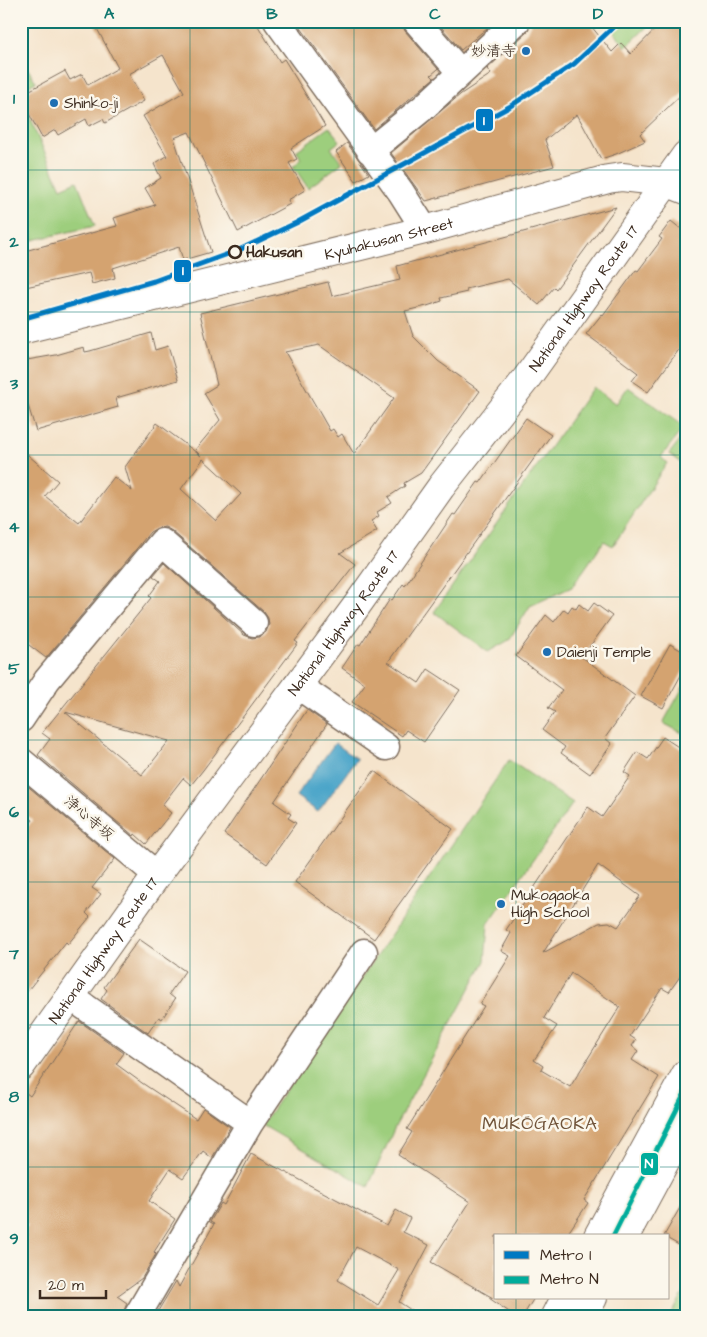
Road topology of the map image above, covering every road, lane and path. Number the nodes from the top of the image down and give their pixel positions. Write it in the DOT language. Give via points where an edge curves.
graph roads {
  1 [pos="277,21"];
  2 [pos="416,21"];
  3 [pos="517,21"];
  4 [pos="461,73"];
  5 [pos="370,151"];
  6 [pos="686,155"];
  7 [pos="676,186"];
  8 [pos="425,230"];
  9 [pos="21,330"];
  10 [pos="254,623"];
  11 [pos="297,685"];
  12 [pos="21,719"];
  13 [pos="386,747"];
  14 [pos="21,762"];
  15 [pos="158,874"];
  16 [pos="364,952"];
  17 [pos="70,997"];
  18 [pos="21,1066"];
  19 [pos="686,1074"];
  20 [pos="686,1123"];
  21 [pos="250,1124"];
  22 [pos="599,1234"];
  23 [pos="626,1234"];
  24 [pos="564,1300"];
  25 [pos="591,1300"];
  26 [pos="138,1316"];
  27 [pos="556,1316"];
  28 [pos="583,1316"];
  1 -- 5 [label="street"];
  2 -- 4 [label="street"];
  3 -- 4 [label="street"];
  4 -- 5 [label="street"];
  5 -- 8 [label="street"];
  6 -- 7 [label="main road"];
  7 -- 8 [label="main road, Kyuhakusan Street" via="622,177 608,179"];
  7 -- 11 [label="main road, National Highway Route 17" via="441,487"];
  8 -- 9 [label="main road, Kyuhakusan Street"];
  10 -- 12 [label="street" via="162,542 47,680"];
  11 -- 13 [label="street"];
  11 -- 15 [label="main road, National Highway Route 17"];
  14 -- 15 [label="street, 浄心寺坂"];
  15 -- 17 [label="main road, National Highway Route 17"];
  16 -- 21 [label="street"];
  17 -- 18 [label="main road, National Highway Route 17"];
  17 -- 21 [label="street"];
  19 -- 22 [label="main road"];
  20 -- 23 [label="main road"];
  21 -- 26 [label="street"];
  24 -- 27 [label="main road"];
  25 -- 28 [label="main road"];
}
